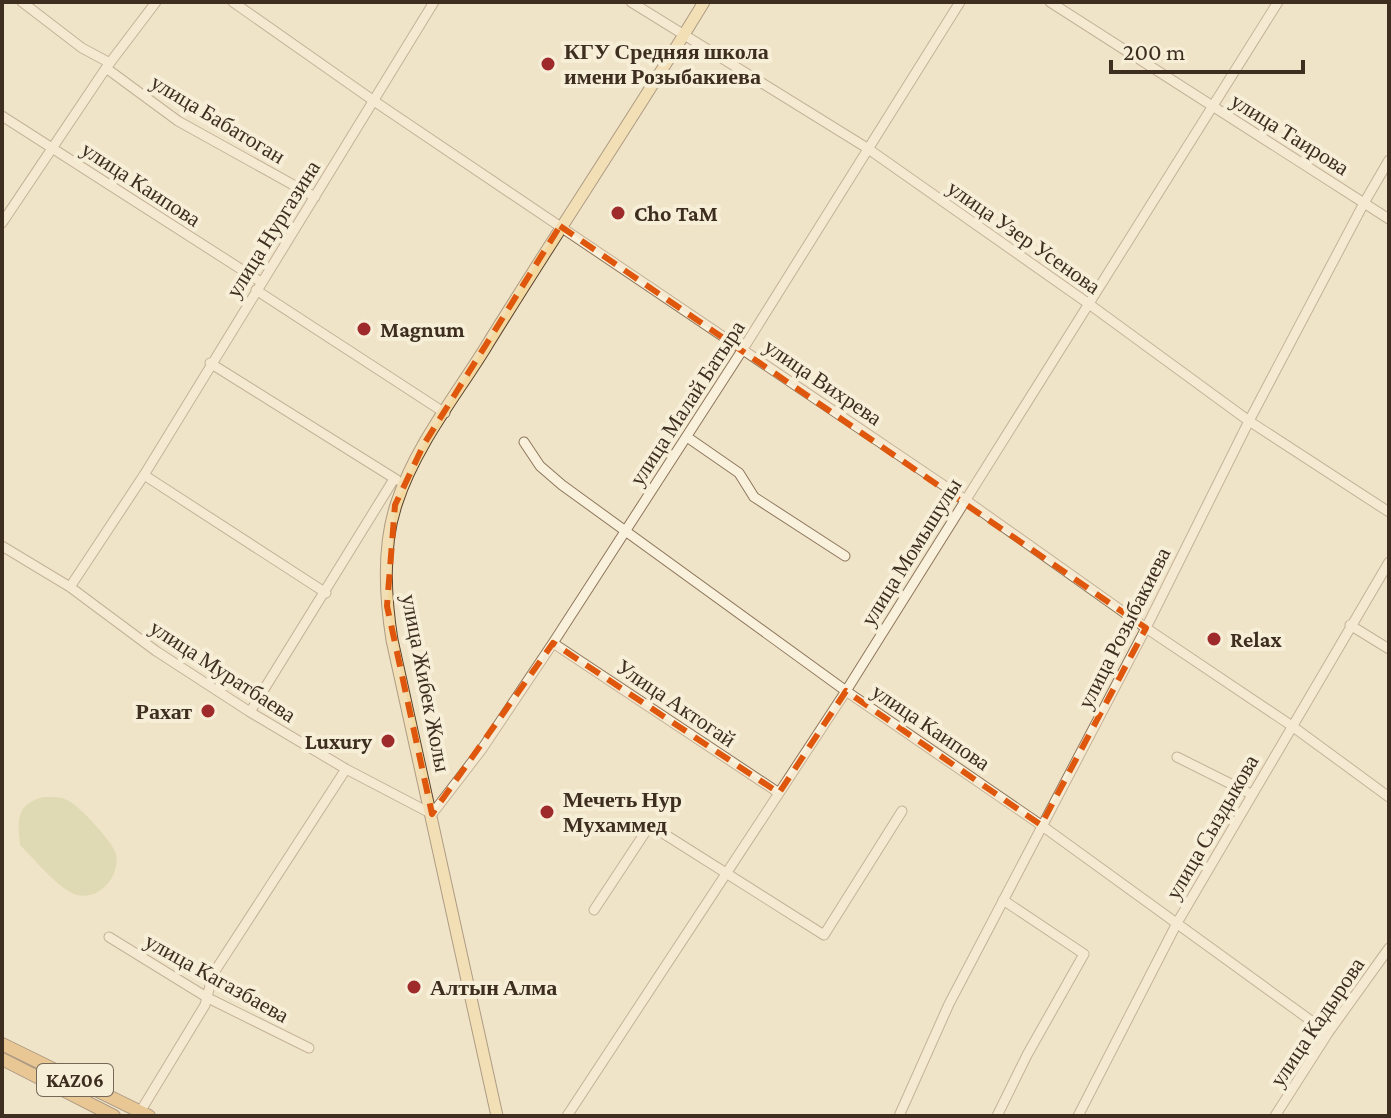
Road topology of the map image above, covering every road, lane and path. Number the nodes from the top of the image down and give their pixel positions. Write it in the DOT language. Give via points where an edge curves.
graph roads {
  1 [pos="22,2"];
  2 [pos="156,2"];
  3 [pos="233,2"];
  4 [pos="434,2"];
  5 [pos="631,2"];
  6 [pos="704,2"];
  7 [pos="960,2"];
  8 [pos="1050,2"];
  9 [pos="1278,2"];
  10 [pos="684,34"];
  11 [pos="108,66"];
  12 [pos="374,101"];
  13 [pos="1212,106"];
  14 [pos="2,116"];
  15 [pos="52,148"];
  16 [pos="867,148"];
  17 [pos="1389,160"];
  18 [pos="315,197"];
  19 [pos="1364,203"];
  20 [pos="1389,219"];
  21 [pos="2,223"];
  22 [pos="560,226"];
  23 [pos="258,286"];
  24 [pos="1089,304"];
  25 [pos="743,349"];
  26 [pos="210,363"];
  27 [pos="445,413"];
  28 [pos="1249,421"];
  29 [pos="687,437"];
  30 [pos="524,442"];
  31 [pos="144,475"];
  32 [pos="399,482"];
  33 [pos="964,499"];
  34 [pos="1389,512"];
  35 [pos="625,531"];
  36 [pos="2,546"];
  37 [pos="845,556"];
  38 [pos="1389,562"];
  39 [pos="70,587"];
  40 [pos="326,593"];
  41 [pos="1350,625"];
  42 [pos="1146,628"];
  43 [pos="553,643"];
  44 [pos="1389,649"];
  45 [pos="846,691"];
  46 [pos="250,712"];
  47 [pos="1292,726"];
  48 [pos="1177,757"];
  49 [pos="346,769"];
  50 [pos="779,793"];
  51 [pos="1251,794"];
  52 [pos="1389,797"];
  53 [pos="902,811"];
  54 [pos="432,814"];
  55 [pos="1041,825"];
  56 [pos="726,873"];
  57 [pos="1003,900"];
  58 [pos="594,910"];
  59 [pos="1177,923"];
  60 [pos="109,937"];
  61 [pos="1389,948"];
  62 [pos="208,998"];
  63 [pos="1328,1033"];
  64 [pos="2,1044"];
  65 [pos="309,1048"];
  66 [pos="2,1059"];
  67 [pos="144,1114"];
  68 [pos="114,1116"];
  69 [pos="497,1116"];
  70 [pos="567,1116"];
  71 [pos="899,1116"];
  72 [pos="997,1116"];
  73 [pos="1078,1116"];
  74 [pos="1275,1116"];
  1 -- 11 [label="street, улица Бабатоган"];
  2 -- 11 [label="street"];
  3 -- 12 [label="street, улица Вихрева"];
  4 -- 12 [label="street, улица Нургазина"];
  5 -- 10 [label="street, улица Узер Усенова"];
  6 -- 10 [label="main road, улица Жибек Жолы"];
  7 -- 16 [label="street, улица Малай Батыра"];
  8 -- 13 [label="street, улица Таирова"];
  9 -- 13 [label="street, улица Момышулы"];
  10 -- 16 [label="street, улица Узер Усенова"];
  10 -- 22 [label="main road, улица Жибек Жолы"];
  11 -- 15 [label="street"];
  11 -- 18 [label="street, улица Бабатоган" via="178,121"];
  12 -- 18 [label="street, улица Нургазина"];
  12 -- 22 [label="street, улица Вихрева"];
  13 -- 19 [label="street, улица Таирова"];
  13 -- 24 [label="street, улица Момышулы"];
  14 -- 15 [label="street, улица Каипова"];
  15 -- 21 [label="street"];
  15 -- 23 [label="street, улица Каипова"];
  16 -- 24 [label="street, улица Узер Усенова"];
  16 -- 25 [label="street, улица Малай Батыра"];
  17 -- 19 [label="street, улица Розыбакиева"];
  18 -- 23 [label="street, улица Нургазина"];
  19 -- 20 [label="street, улица Таирова"];
  19 -- 28 [label="street, улица Розыбакиева"];
  22 -- 25 [label="street, улица Вихрева"];
  22 -- 27 [label="main road, улица Жибек Жолы"];
  23 -- 26 [label="street, улица Нургазина"];
  23 -- 27 [label="street, улица Каипова"];
  24 -- 28 [label="street, улица Узер Усенова"];
  24 -- 33 [label="street, улица Момышулы"];
  25 -- 29 [label="street, улица Малай Батыра"];
  25 -- 33 [label="street, улица Вихрева"];
  26 -- 31 [label="street, улица Нургазина"];
  26 -- 32 [label="street"];
  27 -- 32 [label="main road, улица Жибек Жолы"];
  28 -- 34 [label="street, улица Узер Усенова"];
  28 -- 42 [label="street, улица Розыбакиева"];
  29 -- 35 [label="street, улица Малай Батыра"];
  29 -- 37 [label="street" via="739,473 754,497"];
  30 -- 35 [label="street, улица Каипова" via="540,466"];
  31 -- 39 [label="street, улица Нургазина"];
  31 -- 40 [label="street"];
  32 -- 40 [label="street"];
  32 -- 54 [label="main road, улица Жибек Жолы" via="387,606"];
  33 -- 42 [label="street, улица Вихрева"];
  33 -- 45 [label="street, улица Момышулы"];
  35 -- 43 [label="street, улица Малай Батыра"];
  35 -- 45 [label="street, улица Каипова"];
  36 -- 39 [label="street, улица Муратбаева"];
  38 -- 41 [label="street, улица Сыздыкова"];
  39 -- 46 [label="street, улица Муратбаева"];
  40 -- 46 [label="street"];
  41 -- 44 [label="street"];
  41 -- 47 [label="street, улица Сыздыкова"];
  42 -- 47 [label="street, улица Вихрева"];
  42 -- 55 [label="street, улица Розыбакиева"];
  43 -- 50 [label="street, Улица Актогай"];
  43 -- 54 [label="street, улица Малай Батыра"];
  45 -- 50 [label="street, улица Момышулы"];
  45 -- 55 [label="street, улица Каипова"];
  46 -- 49 [label="street, улица Муратбаева"];
  47 -- 51 [label="street, улица Сыздыкова"];
  47 -- 52 [label="street, улица Вихрева"];
  48 -- 51 [label="street"];
  49 -- 54 [label="street, улица Муратбаева"];
  49 -- 62 [label="street" via="213,974"];
  50 -- 56 [label="street, улица Момышулы"];
  51 -- 59 [label="street, улица Сыздыкова"];
  53 -- 56 [label="street" via="824,935"];
  54 -- 69 [label="main road, улица Жибек Жолы"];
  55 -- 57 [label="street, улица Розыбакиева"];
  55 -- 59 [label="street, улица Каипова"];
  56 -- 58 [label="street" via="650,825"];
  56 -- 70 [label="street, улица Момышулы"];
  57 -- 71 [label="street, улица Розыбакиева"];
  57 -- 72 [label="street" via="1084,954"];
  59 -- 63 [label="street, улица Каипова"];
  59 -- 73 [label="street, улица Сыздыкова"];
  60 -- 62 [label="street, улица Кагазбаева"];
  61 -- 63 [label="street, улица Кадырова"];
  62 -- 65 [label="street, улица Кагазбаева"];
  62 -- 67 [label="street"];
  63 -- 74 [label="street, улица Кадырова"];
  64 -- 67 [label="highway, KAZ06"];
  66 -- 68 [label="highway, KAZ06"];
}
